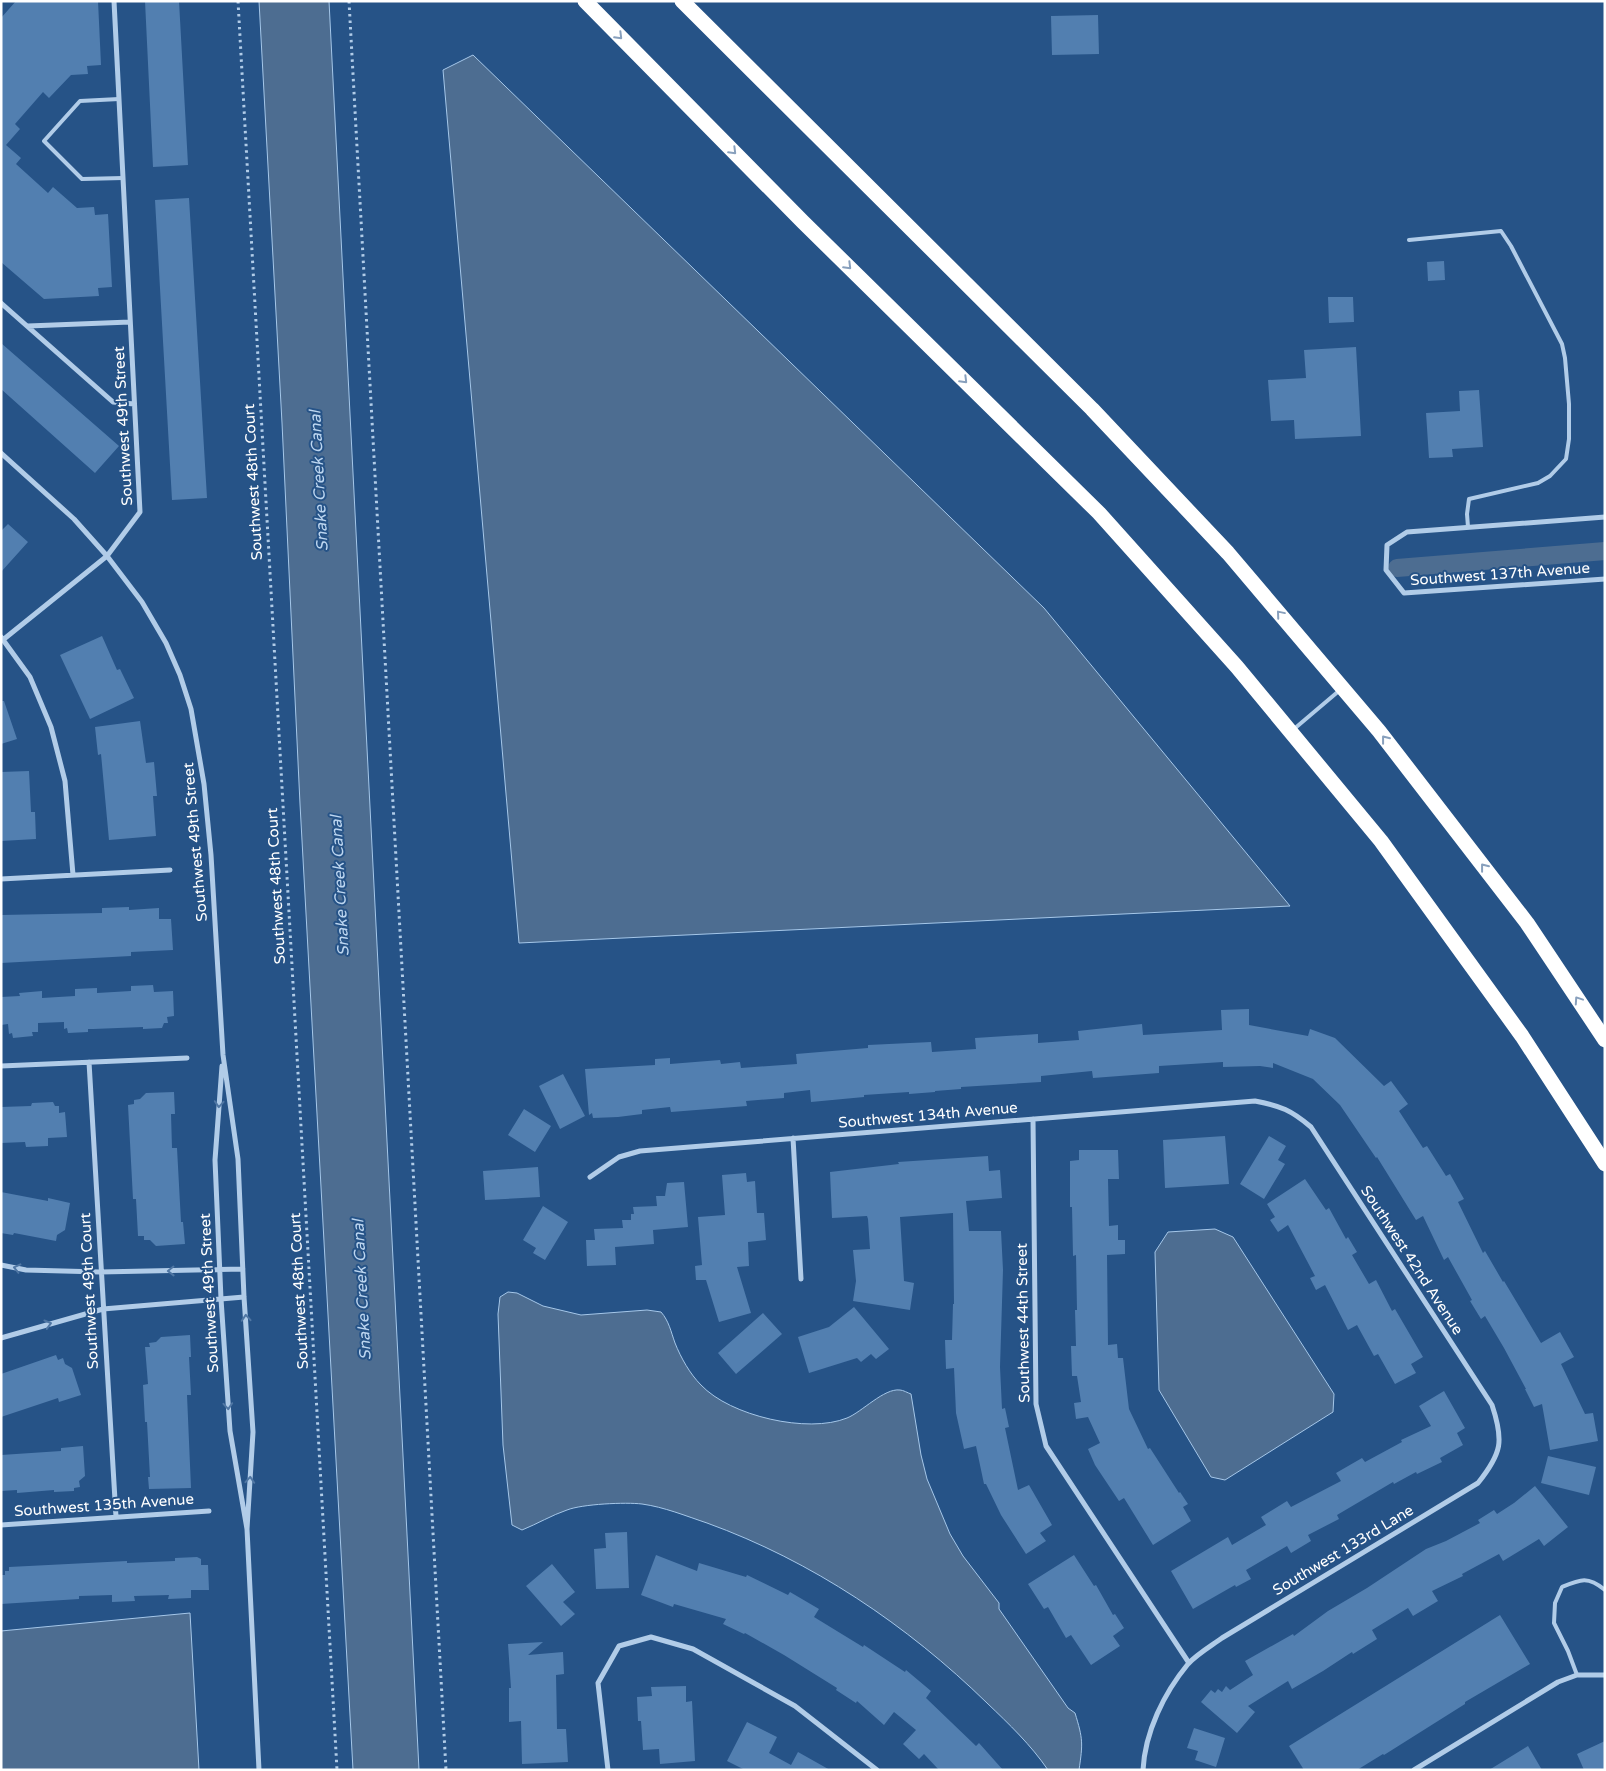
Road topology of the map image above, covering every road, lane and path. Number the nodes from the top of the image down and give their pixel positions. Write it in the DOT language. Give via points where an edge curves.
graph roads {
  1 [pos="114,1"];
  2 [pos="238,1"];
  3 [pos="349,1"];
  4 [pos="585,1"];
  5 [pos="682,1"];
  6 [pos="119,99"];
  7 [pos="123,178"];
  8 [pos="1409,240"];
  9 [pos="1,303"];
  10 [pos="130,322"];
  11 [pos="27,326"];
  12 [pos="134,404"];
  13 [pos="1,453"];
  14 [pos="1605,517"];
  15 [pos="1468,527"];
  16 [pos="107,556"];
  17 [pos="1605,579"];
  18 [pos="3,638"];
  19 [pos="1342,688"];
  20 [pos="1291,732"];
  21 [pos="170,870"];
  22 [pos="73,875"];
  23 [pos="1,880"];
  24 [pos="1605,1040"];
  25 [pos="223,1055"];
  26 [pos="187,1058"];
  27 [pos="89,1062"];
  28 [pos="1,1066"];
  29 [pos="1274,1105"];
  30 [pos="1033,1119"];
  31 [pos="793,1138"];
  32 [pos="1605,1164"];
  33 [pos="590,1177"];
  34 [pos="1,1265"];
  35 [pos="243,1268"];
  36 [pos="220,1270"];
  37 [pos="100,1272"];
  38 [pos="801,1280"];
  39 [pos="244,1297"];
  40 [pos="222,1299"];
  41 [pos="103,1309"];
  42 [pos="1,1338"];
  43 [pos="1498,1450"];
  44 [pos="208,1511"];
  45 [pos="116,1517"];
  46 [pos="1,1525"];
  47 [pos="247,1529"];
  48 [pos="1605,1590"];
  49 [pos="1189,1663"];
  50 [pos="1577,1675"];
  51 [pos="1602,1675"];
  52 [pos="259,1770"];
  53 [pos="337,1770"];
  54 [pos="446,1770"];
  55 [pos="608,1770"];
  56 [pos="878,1770"];
  57 [pos="1142,1770"];
  58 [pos="1414,1770"];
  1 -- 6 [label="street, Southwest 49th Street"];
  2 -- 53 [label="path, Southwest 48th Court"];
  3 -- 54 [label="path"];
  4 -- 20 [label="highway, one-way" via="803,222 1099,513"];
  19 -- 5 [label="highway, one-way" via="1228,553 1092,408"];
  6 -- 7 [label="street, Southwest 49th Street"];
  6 -- 7 [label="lane" via="80,101 44,141 82,179"];
  7 -- 10 [label="street, Southwest 49th Street"];
  8 -- 15 [label="lane" via="1501,231 1562,344 1565,358 1569,439 1566,459 1550,476 1538,482 1469,499"];
  9 -- 11 [label="street"];
  10 -- 11 [label="street"];
  10 -- 12 [label="street, Southwest 49th Street"];
  11 -- 12 [label="street" via="113,402"];
  12 -- 16 [label="street, Southwest 49th Street" via="140,512"];
  13 -- 16 [label="street" via="74,519"];
  14 -- 15 [label="street, Southwest 137th Avenue"];
  15 -- 17 [label="street, Southwest 137th Avenue" via="1407,532 1387,545 1386,570 1404,593"];
  16 -- 18 [label="street"];
  16 -- 25 [label="street, Southwest 49th Street" via="142,602 166,643 190,709 204,784 211,855"];
  18 -- 22 [label="street" via="30,677 51,727 65,781"];
  19 -- 20 [label="lane"];
  24 -- 19 [label="highway, one-way" via="1527,923"];
  20 -- 32 [label="highway" via="1381,841 1522,1036"];
  21 -- 22 [label="street"];
  22 -- 23 [label="street"];
  25 -- 35 [label="street, Southwest 49th Street" via="238,1159"];
  25 -- 36 [label="street, Southwest 49th Street, one-way" via="215,1160"];
  26 -- 27 [label="street"];
  27 -- 28 [label="street"];
  27 -- 37 [label="street, Southwest 49th Court"];
  29 -- 30 [label="street, Southwest 134th Avenue" via="1255,1101"];
  29 -- 43 [label="street, Southwest 42nd Avenue" via="1295,1114 1311,1128 1402,1266 1492,1405 1499,1428"];
  30 -- 31 [label="street, Southwest 134th Avenue"];
  30 -- 49 [label="street, Southwest 44th Street" via="1036,1404 1046,1446"];
  31 -- 33 [label="street, Southwest 134th Avenue" via="640,1151 619,1157"];
  31 -- 38 [label="street"];
  37 -- 34 [label="street, one-way" via="26,1270"];
  35 -- 36 [label="street"];
  35 -- 39 [label="street, Southwest 49th Street"];
  36 -- 37 [label="street, one-way"];
  36 -- 40 [label="street, Southwest 49th Street"];
  37 -- 41 [label="street, Southwest 49th Court"];
  39 -- 40 [label="street"];
  47 -- 39 [label="street, Southwest 49th Street, one-way" via="253,1432"];
  40 -- 41 [label="street"];
  40 -- 47 [label="street, Southwest 49th Street, one-way" via="230,1431"];
  42 -- 41 [label="street, one-way"];
  41 -- 45 [label="street, Southwest 49th Court"];
  43 -- 49 [label="street, Southwest 133rd Lane" via="1491,1467 1478,1483 1222,1638"];
  44 -- 45 [label="street, Southwest 135th Avenue"];
  45 -- 46 [label="street, Southwest 135th Avenue"];
  47 -- 52 [label="street, Southwest 49th Street"];
  48 -- 50 [label="lane" via="1595,1582 1578,1580 1562,1587 1555,1603 1554,1623"];
  49 -- 57 [label="street, Southwest 133rd Lane" via="1172,1685 1154,1719"];
  50 -- 51 [label="street"];
  50 -- 58 [label="street" via="1558,1682"];
  55 -- 56 [label="street" via="598,1683 619,1646 651,1637 693,1649 795,1706"];
}
